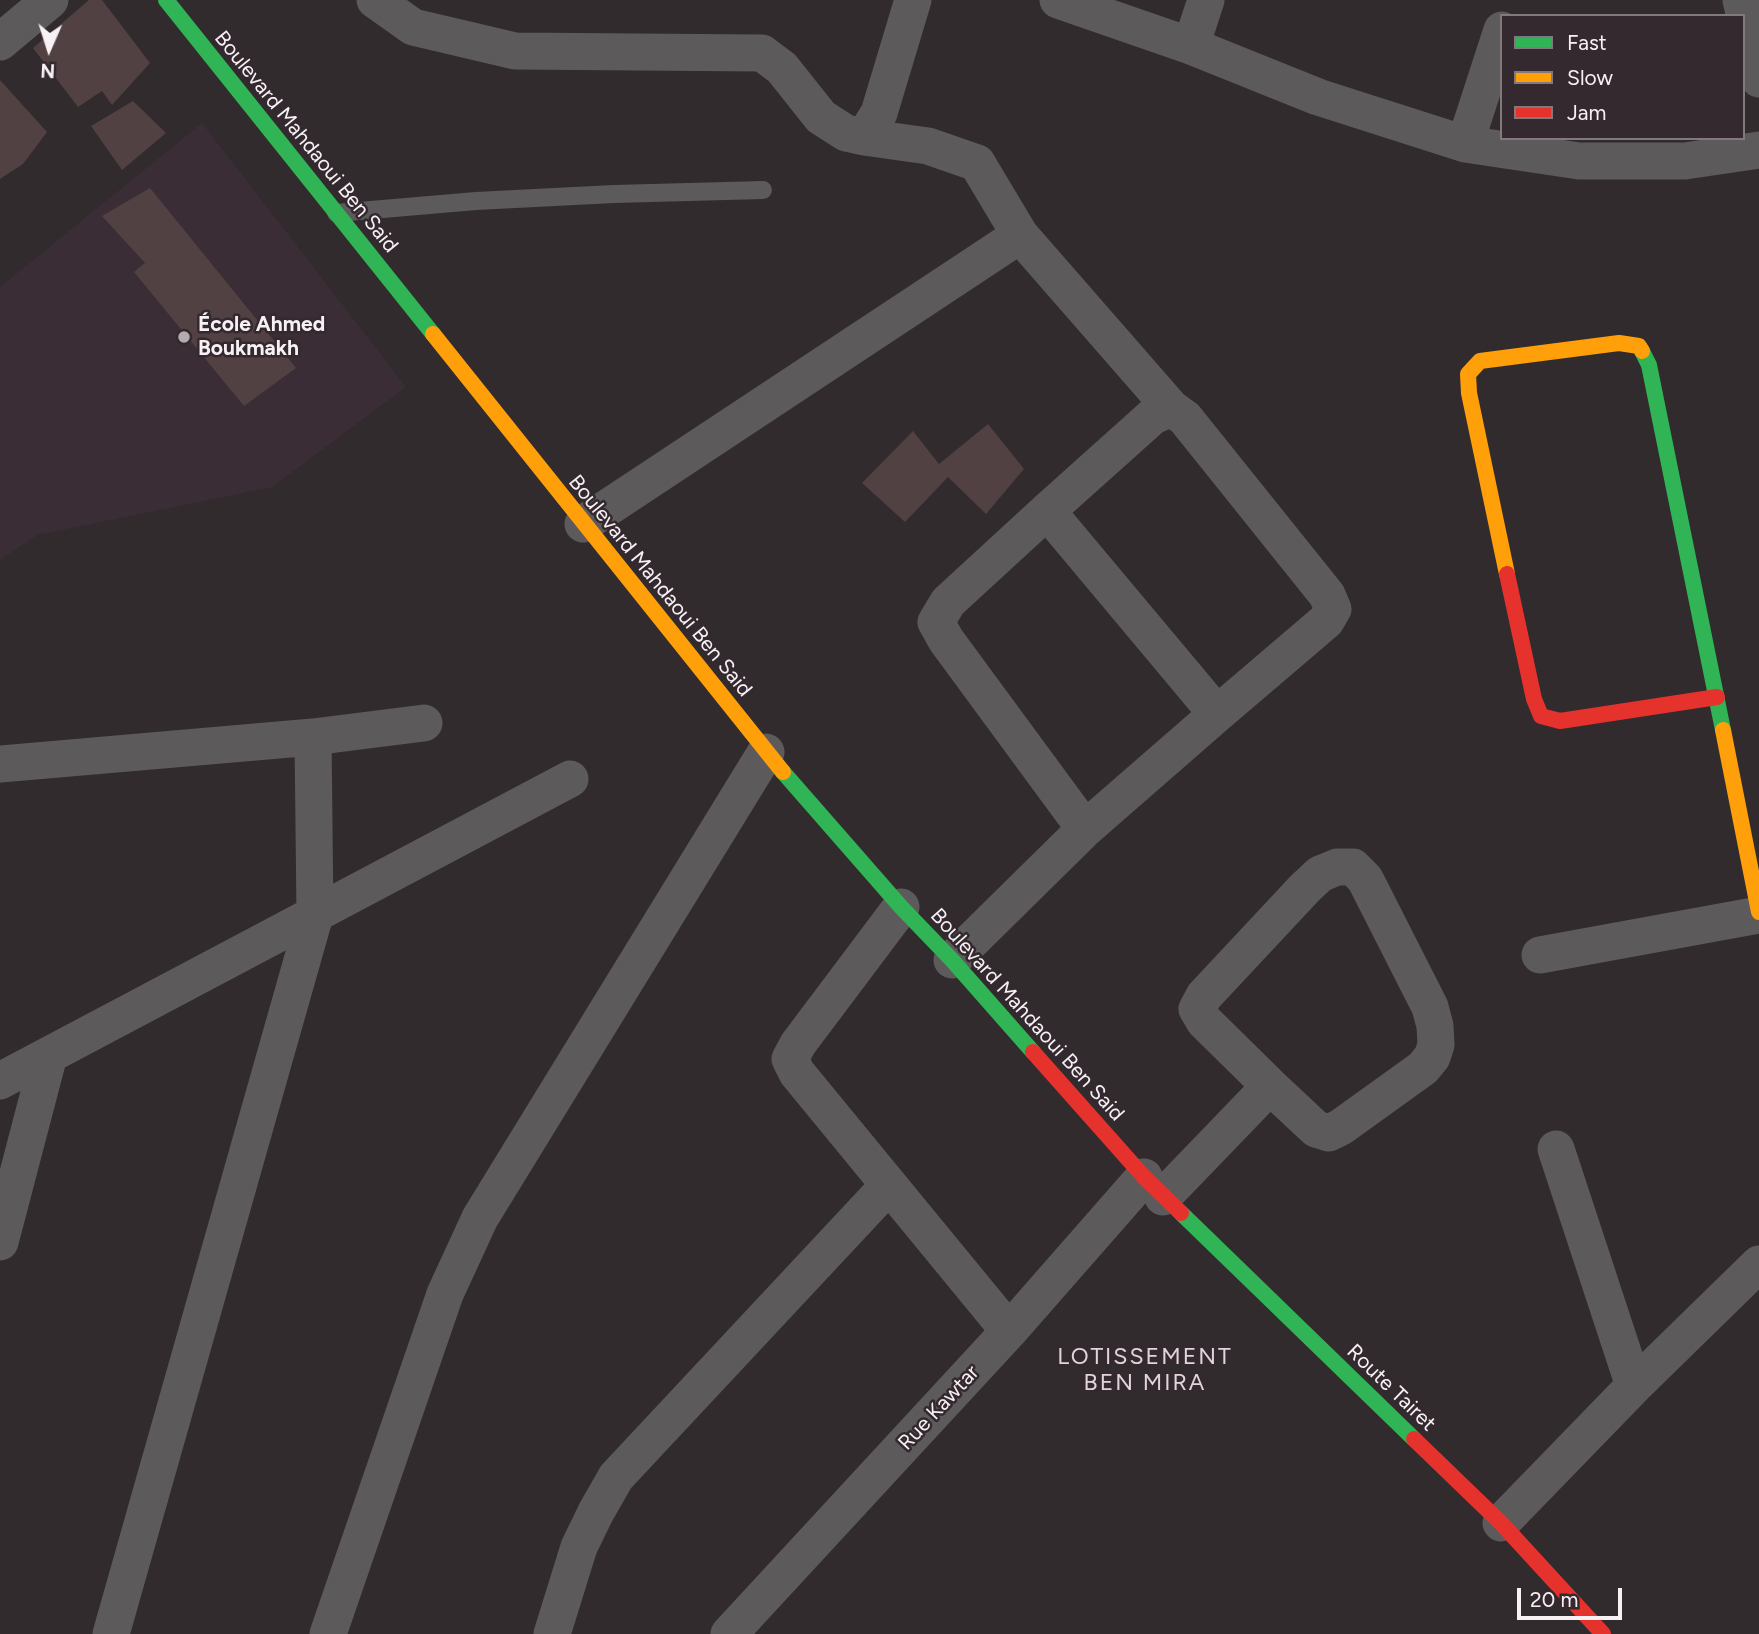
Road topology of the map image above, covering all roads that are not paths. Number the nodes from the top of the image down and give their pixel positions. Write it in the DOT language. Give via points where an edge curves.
graph roads {
  1 [pos="50,0"];
  2 [pos="166,0"];
  3 [pos="375,0"];
  4 [pos="913,0"];
  5 [pos="1058,0"];
  6 [pos="1206,0"];
  7 [pos="1745,18"];
  8 [pos="1500,36"];
  9 [pos="0,42"];
  10 [pos="1191,46"];
  11 [pos="1759,79"];
  12 [pos="864,137"];
  13 [pos="1465,144"];
  14 [pos="1759,150"];
  15 [pos="763,190"];
  16 [pos="336,213"];
  17 [pos="1020,235"];
  18 [pos="1171,408"];
  19 [pos="1047,511"];
  20 [pos="583,524"];
  21 [pos="1717,697"];
  22 [pos="1217,714"];
  23 [pos="424,723"];
  24 [pos="313,737"];
  25 [pos="766,752"];
  26 [pos="0,764"];
  27 [pos="570,779"];
  28 [pos="1085,829"];
  29 [pos="901,907"];
  30 [pos="1759,914"];
  31 [pos="315,915"];
  32 [pos="1540,955"];
  33 [pos="952,960"];
  34 [pos="48,1055"];
  35 [pos="0,1081"];
  36 [pos="1270,1086"];
  37 [pos="1556,1149"];
  38 [pos="890,1185"];
  39 [pos="1153,1187"];
  40 [pos="0,1242"];
  41 [pos="1759,1264"];
  42 [pos="1009,1331"];
  43 [pos="1634,1386"];
  44 [pos="1501,1523"];
  45 [pos="111,1634"];
  46 [pos="328,1634"];
  47 [pos="552,1634"];
  48 [pos="729,1634"];
  49 [pos="1603,1634"];
  1 -- 9 [label="street"];
  2 -- 16 [label="street, Boulevard Mahdaoui Ben Said"];
  3 -- 12 [label="street" via="412,27 515,51 762,53 782,68 821,117 846,133"];
  4 -- 12 [label="street" via="879,113"];
  5 -- 10 [label="street"];
  6 -- 10 [label="street"];
  7 -- 11 [label="street"];
  8 -- 13 [label="street"];
  10 -- 13 [label="street" via="1318,97"];
  12 -- 17 [label="street" via="928,146 977,163"];
  13 -- 14 [label="street" via="1579,161 1685,162"];
  15 -- 16 [label="lane" via="614,194"];
  16 -- 20 [label="street, Boulevard Mahdaoui Ben Said"];
  17 -- 18 [label="street"];
  17 -- 20 [label="street"];
  18 -- 19 [label="street" via="1153,416"];
  18 -- 22 [label="street" via="1185,418 1333,609 1326,621"];
  19 -- 22 [label="street"];
  19 -- 28 [label="street" via="948,602 936,622"];
  20 -- 25 [label="street, Boulevard Mahdaoui Ben Said"];
  21 -- 21 [label="street" via="1560,721 1541,716 1469,393 1468,374 1480,361 1619,342 1639,346 1649,365"];
  21 -- 30 [label="street"];
  22 -- 28 [label="street"];
  23 -- 24 [label="street"];
  24 -- 26 [label="street"];
  24 -- 31 [label="street"];
  25 -- 29 [label="street, Boulevard Mahdaoui Ben Said"];
  25 -- 46 [label="street" via="480,1217 445,1294"];
  27 -- 31 [label="street"];
  28 -- 33 [label="street"];
  29 -- 33 [label="street, Boulevard Mahdaoui Ben Said"];
  29 -- 38 [label="street" via="790,1059"];
  30 -- 32 [label="street"];
  31 -- 34 [label="street"];
  31 -- 45 [label="street"];
  33 -- 39 [label="street, Boulevard Mahdaoui Ben Said"];
  34 -- 35 [label="street"];
  34 -- 40 [label="street"];
  36 -- 36 [label="street" via="1316,1129 1329,1133 1423,1068 1432,1057 1436,1045 1430,1007 1365,878 1353,867 1320,874 1204,996 1197,1009"];
  36 -- 39 [label="street, Rue Kawtar"];
  37 -- 43 [label="street"];
  38 -- 42 [label="street"];
  38 -- 47 [label="street" via="616,1477 579,1547"];
  39 -- 42 [label="street, Rue Kawtar"];
  39 -- 44 [label="street, Route Tairet"];
  41 -- 43 [label="street"];
  42 -- 48 [label="street, Rue Kawtar"];
  43 -- 44 [label="street"];
  44 -- 49 [label="street, Route Tairet"];
}
